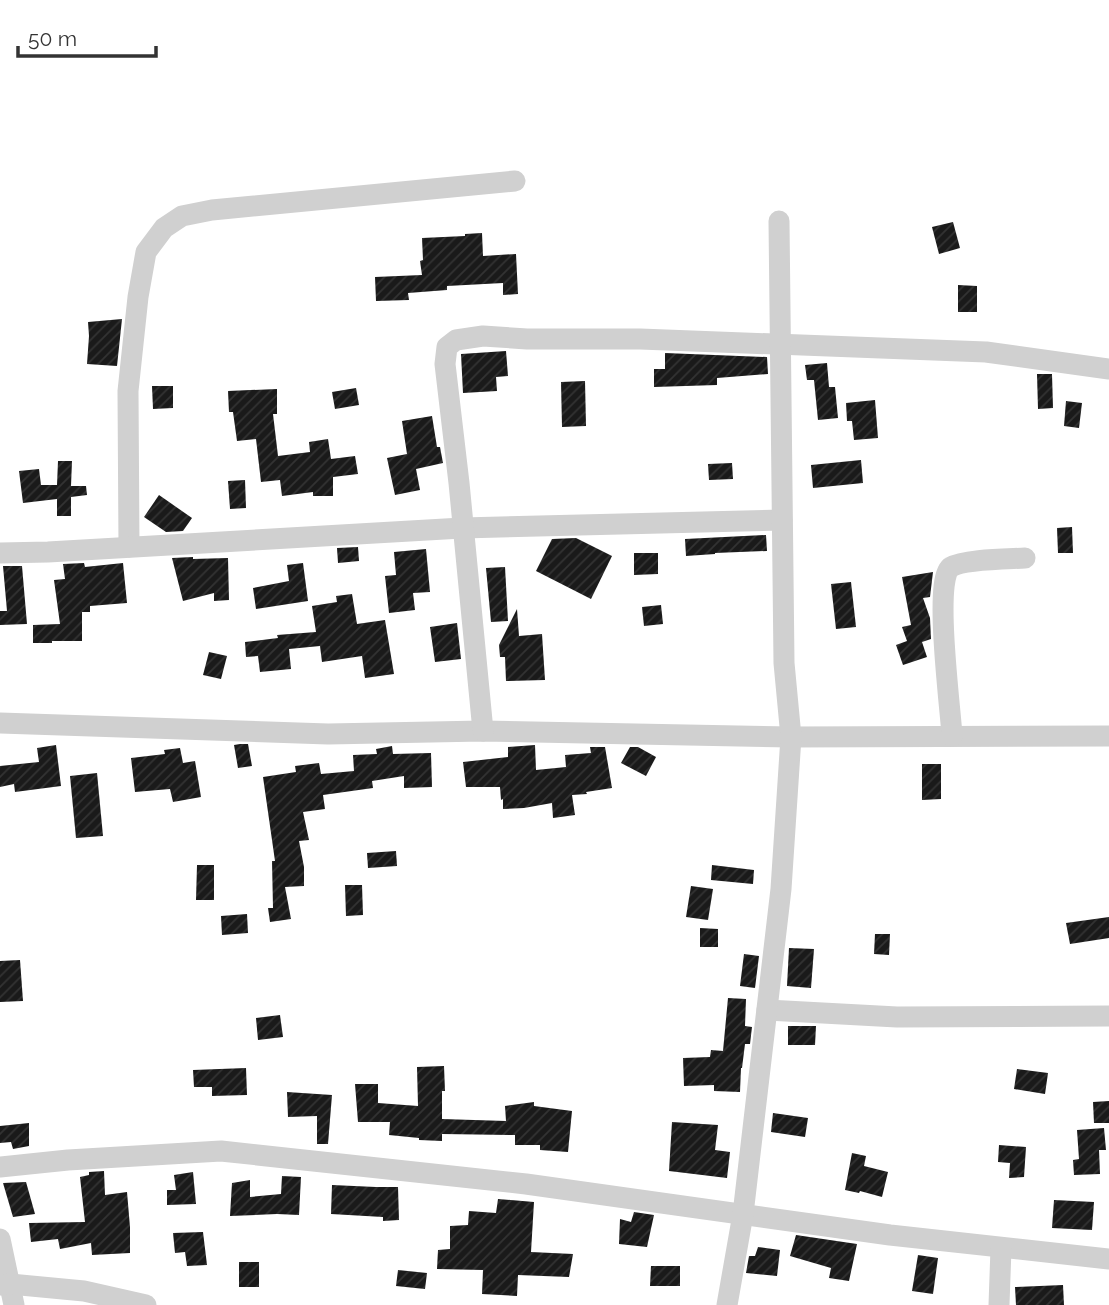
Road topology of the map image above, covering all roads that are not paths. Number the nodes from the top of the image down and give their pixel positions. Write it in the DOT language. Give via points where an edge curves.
graph roads {
  1 [pos="515,181"];
  2 [pos="779,221"];
  3 [pos="780,346"];
  4 [pos="1109,369"];
  5 [pos="782,520"];
  6 [pos="462,528"];
  7 [pos="129,547"];
  8 [pos="0,552"];
  9 [pos="1026,558"];
  10 [pos="0,723"];
  11 [pos="483,731"];
  12 [pos="952,736"];
  13 [pos="1109,736"];
  14 [pos="791,737"];
  15 [pos="767,1010"];
  16 [pos="1109,1016"];
  17 [pos="0,1167"];
  18 [pos="743,1214"];
  19 [pos="0,1239"];
  20 [pos="1001,1248"];
  21 [pos="1109,1259"];
  22 [pos="8,1292"];
  23 [pos="146,1305"];
  24 [pos="727,1305"];
  25 [pos="999,1305"];
  1 -- 7 [label="street" via="212,210 182,216 164,228 146,252 135,324 128,391"];
  2 -- 3 [label="street"];
  3 -- 4 [label="street" via="986,352"];
  3 -- 5 [label="street"];
  3 -- 6 [label="street" via="483,336 456,340 447,348 444,363"];
  5 -- 6 [label="street"];
  5 -- 14 [label="street" via="784,663"];
  6 -- 7 [label="street"];
  6 -- 11 [label="street"];
  7 -- 8 [label="street"];
  9 -- 12 [label="street" via="967,562 946,572 943,620"];
  10 -- 11 [label="street" via="328,734"];
  11 -- 14 [label="street"];
  12 -- 13 [label="street"];
  12 -- 14 [label="street"];
  14 -- 15 [label="street"];
  15 -- 16 [label="street" via="897,1017"];
  15 -- 18 [label="street"];
  17 -- 18 [label="street" via="221,1151 526,1184"];
  18 -- 20 [label="street"];
  18 -- 24 [label="street"];
  19 -- 22 [label="street"];
  20 -- 21 [label="street"];
  20 -- 25 [label="street"];
  22 -- 23 [label="street" via="84,1291"];
}
